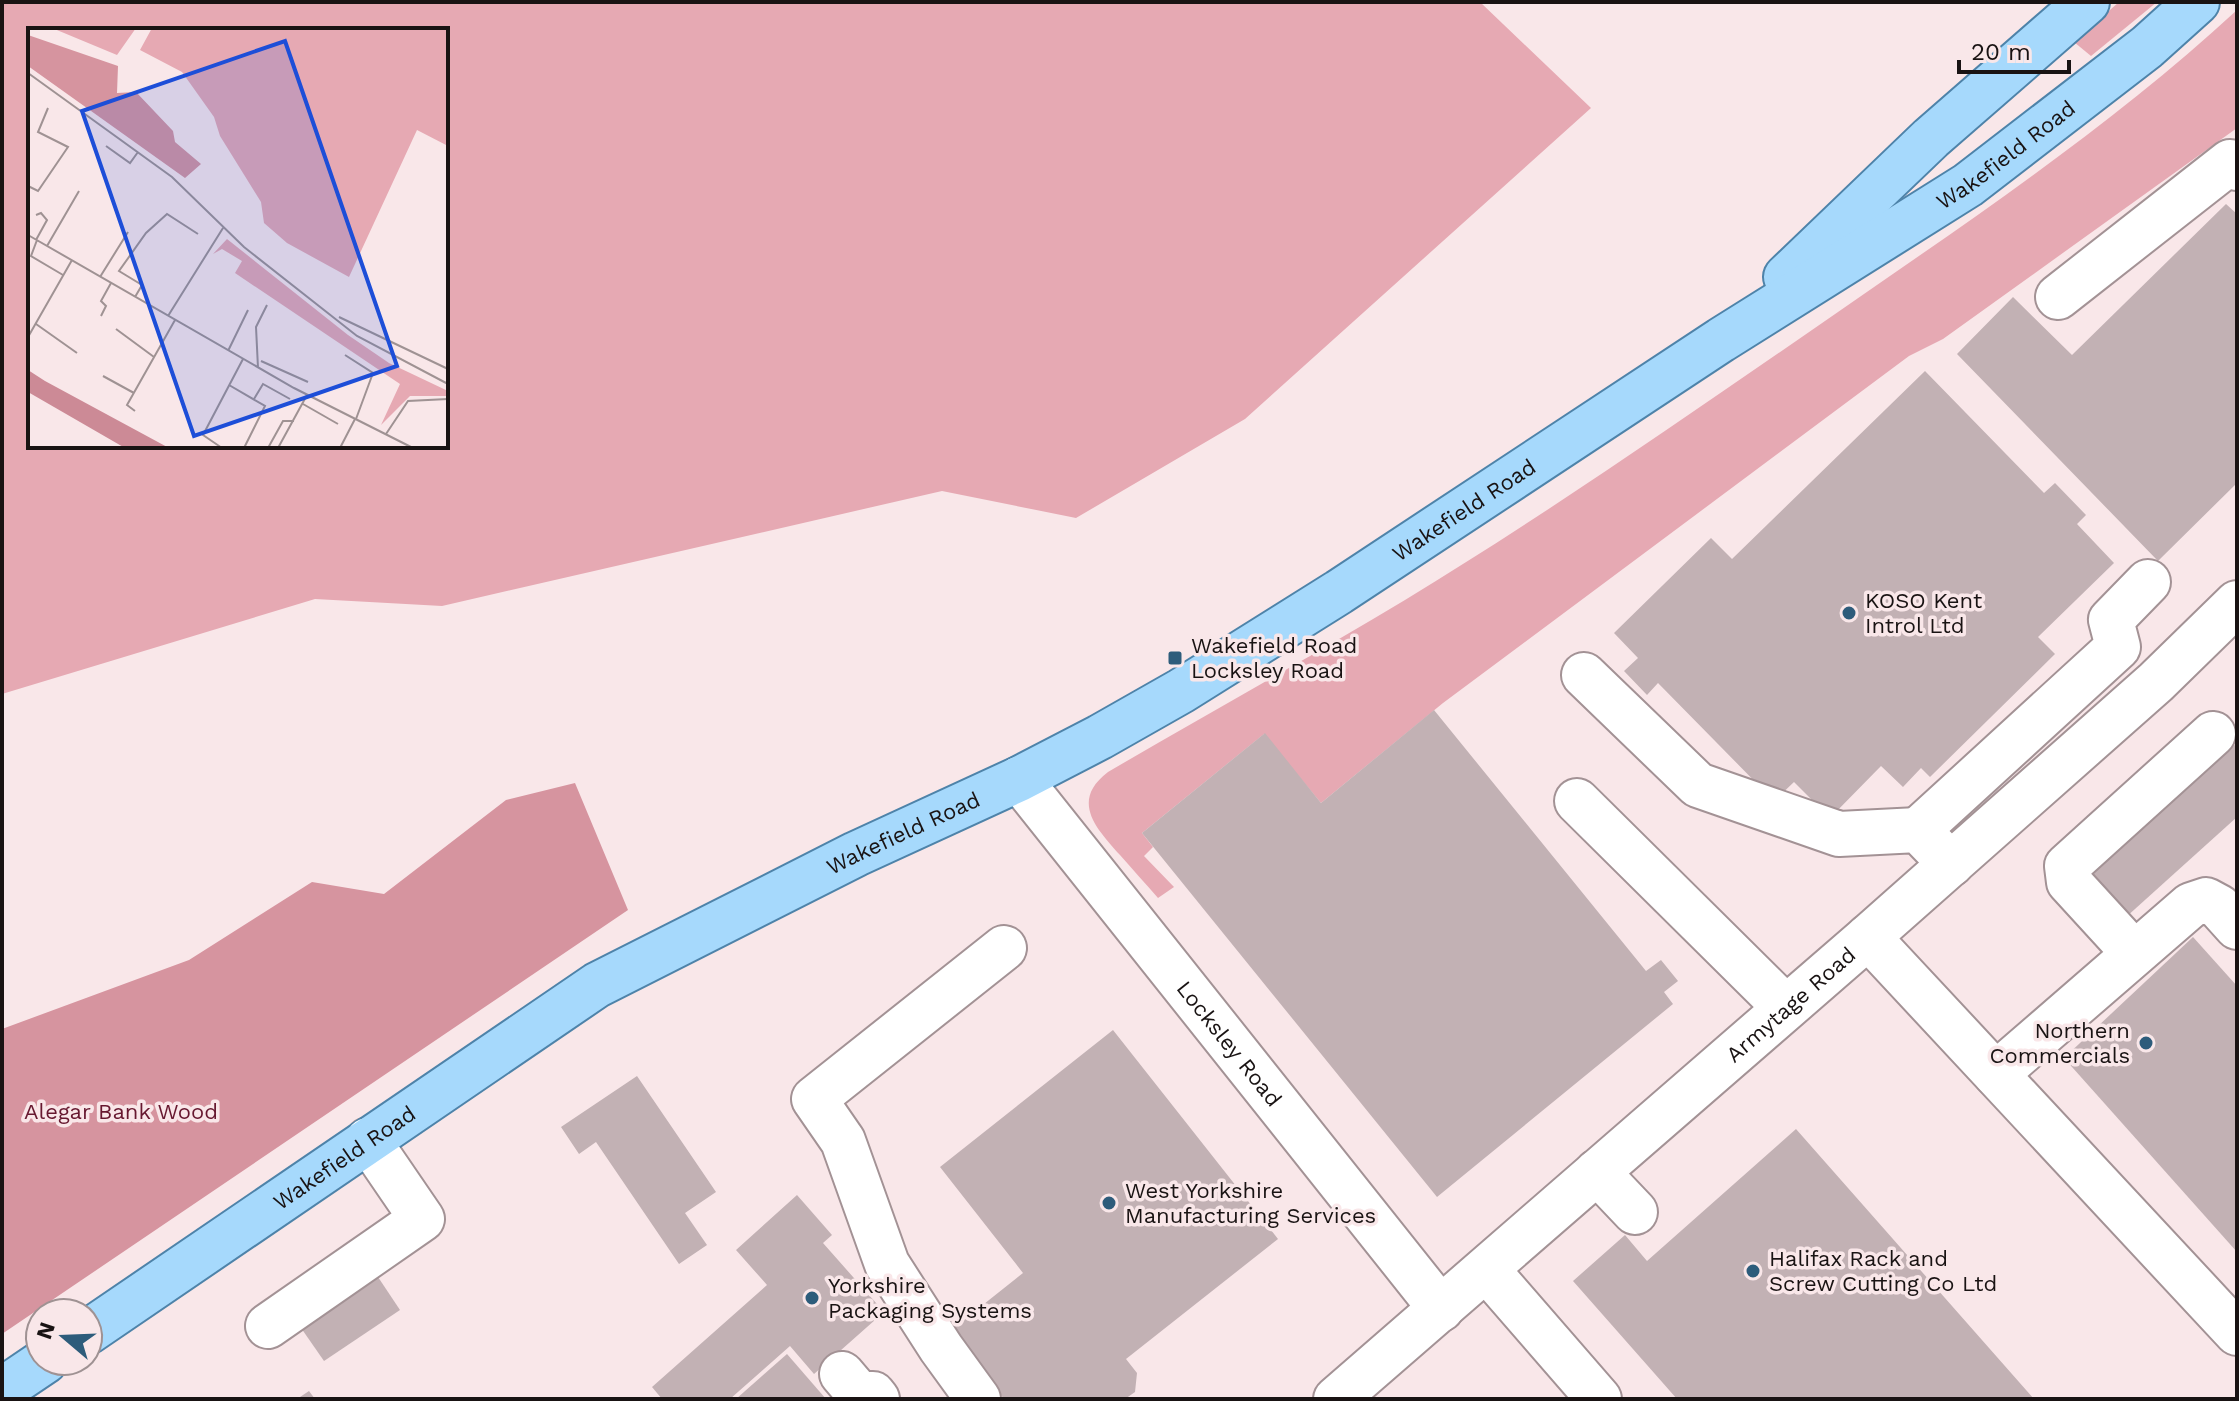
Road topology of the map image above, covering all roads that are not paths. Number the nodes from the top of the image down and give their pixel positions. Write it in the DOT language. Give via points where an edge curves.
graph roads {
  1 [pos="2087,2"];
  2 [pos="2197,2"];
  3 [pos="2237,168"];
  4 [pos="2058,297"];
  5 [pos="1721,340"];
  6 [pos="2148,582"];
  7 [pos="2232,618"];
  8 [pos="2118,647"];
  9 [pos="1584,675"];
  10 [pos="2156,682"];
  11 [pos="2213,734"];
  12 [pos="1019,779"];
  13 [pos="1577,801"];
  14 [pos="1918,830"];
  15 [pos="1951,864"];
  16 [pos="2237,927"];
  17 [pos="1868,937"];
  18 [pos="1004,948"];
  19 [pos="2134,953"];
  20 [pos="1785,1007"];
  21 [pos="1996,1074"];
  22 [pos="368,1140"];
  23 [pos="1597,1172"];
  24 [pos="1635,1212"];
  25 [pos="1487,1270"];
  26 [pos="1441,1309"];
  27 [pos="104,1321"];
  28 [pos="268,1326"];
  29 [pos="2237,1333"];
  30 [pos="842,1374"];
  31 [pos="24,1375"];
  32 [pos="2,1390"];
  33 [pos="877,1399"];
  34 [pos="978,1399"];
  35 [pos="1336,1399"];
  36 [pos="1599,1399"];
  1 -- 5 [label="main road, Wakefield Road" via="1931,138"];
  2 -- 5 [label="main road, Wakefield Road" via="1968,185"];
  3 -- 4 [label="street" via="2230,162"];
  5 -- 12 [label="main road, Wakefield Road" via="1181,691"];
  6 -- 8 [label="street" via="2111,620"];
  7 -- 10 [label="street, Armytage Road"];
  8 -- 10 [label="street"];
  8 -- 14 [label="street"];
  9 -- 14 [label="street" via="1698,785 1839,834"];
  10 -- 15 [label="street, Armytage Road"];
  11 -- 19 [label="street" via="2067,866 2069,882"];
  12 -- 22 [label="main road, Wakefield Road" via="856,854 597,985"];
  12 -- 26 [label="street, Locksley Road"];
  13 -- 20 [label="street"];
  14 -- 15 [label="street"];
  15 -- 17 [label="street, Armytage Road"];
  16 -- 19 [label="street" via="2212,903 2198,901"];
  17 -- 20 [label="street, Armytage Road"];
  17 -- 21 [label="street"];
  18 -- 34 [label="street" via="814,1099 843,1141 887,1264"];
  19 -- 21 [label="street"];
  20 -- 23 [label="street, Armytage Road"];
  21 -- 29 [label="street"];
  22 -- 27 [label="main road, Wakefield Road"];
  22 -- 28 [label="street" via="422,1219"];
  23 -- 24 [label="street"];
  23 -- 25 [label="street, Armytage Road"];
  25 -- 26 [label="street, Armytage Road"];
  25 -- 36 [label="street"];
  26 -- 35 [label="street, Armytage Road"];
  30 -- 33 [label="street" via="859,1394"];
  31 -- 32 [label="main road"];
}
